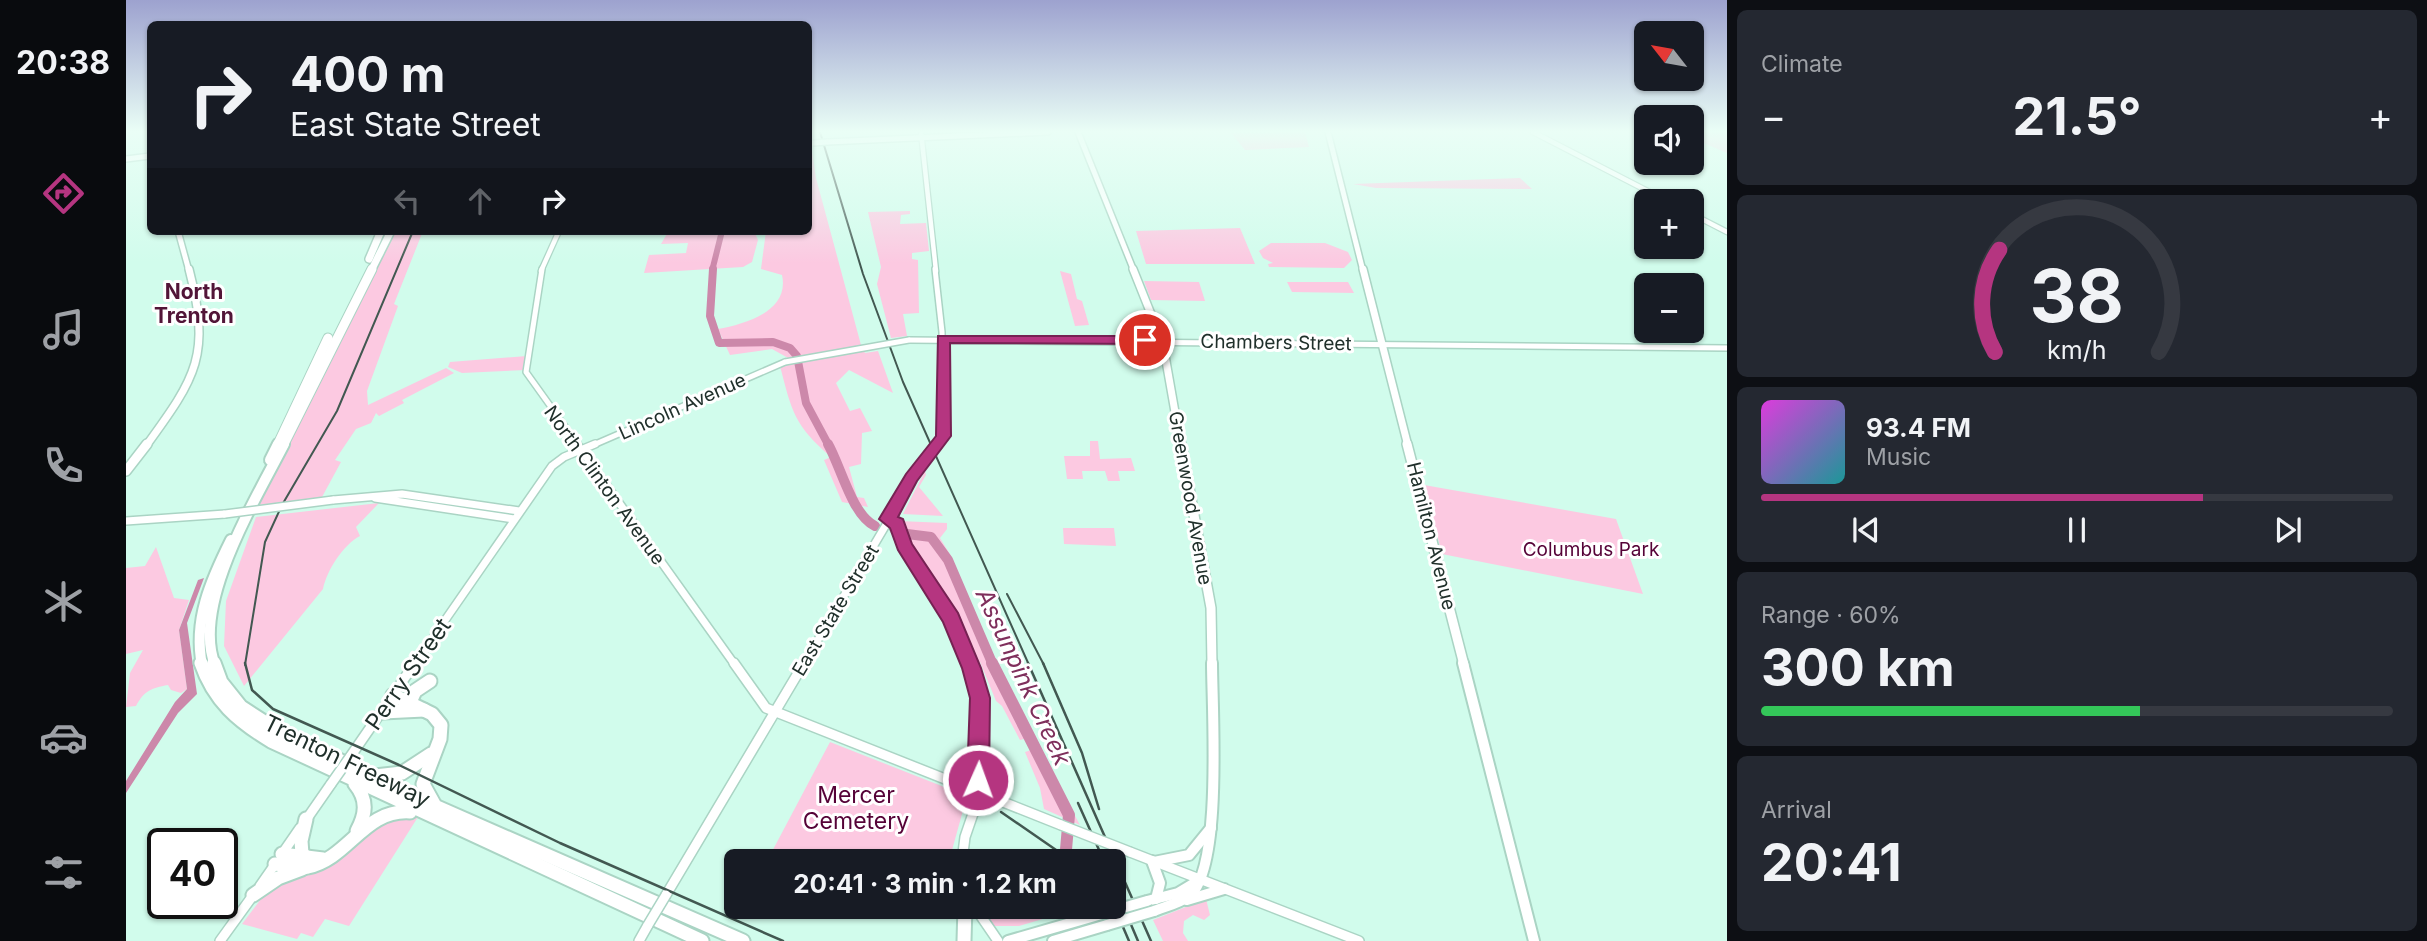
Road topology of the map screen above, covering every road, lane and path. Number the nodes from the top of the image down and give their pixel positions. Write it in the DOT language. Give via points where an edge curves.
graph roads {
  1 [pos="926,176"];
  2 [pos="1096,176"];
  3 [pos="1340,176"];
  4 [pos="1618,176"];
  5 [pos="1644,189"];
  6 [pos="1704,220"];
  7 [pos="1727,232"];
  8 [pos="179,235"];
  9 [pos="379,235"];
  10 [pos="389,235"];
  11 [pos="557,235"];
  12 [pos="943,339"];
  13 [pos="1162,340"];
  14 [pos="1384,344"];
  15 [pos="1727,348"];
  16 [pos="785,362"];
  17 [pos="580,450"];
  18 [pos="126,471"];
  19 [pos="516,515"];
  20 [pos="888,519"];
  21 [pos="126,521"];
  22 [pos="897,539"];
  23 [pos="904,545"];
  24 [pos="873,546"];
  25 [pos="430,681"];
  26 [pos="393,695"];
  27 [pos="410,702"];
  28 [pos="425,710"];
  29 [pos="774,711"];
  30 [pos="383,712"];
  31 [pos="434,751"];
  32 [pos="371,776"];
  33 [pos="350,779"];
  34 [pos="978,791"];
  35 [pos="429,810"];
  36 [pos="306,820"];
  37 [pos="1211,828"];
  38 [pos="348,844"];
  39 [pos="963,849"];
  40 [pos="279,859"];
  41 [pos="1153,861"];
  42 [pos="309,863"];
  43 [pos="1200,879"];
  44 [pos="1224,889"];
  45 [pos="253,895"];
  46 [pos="1184,901"];
  47 [pos="1152,904"];
  48 [pos="1126,912"];
  49 [pos="965,919"];
  50 [pos="983,919"];
  51 [pos="1106,919"];
  52 [pos="220,941"];
  53 [pos="639,941"];
  54 [pos="702,941"];
  55 [pos="743,941"];
  56 [pos="964,941"];
  57 [pos="998,941"];
  58 [pos="1008,941"];
  59 [pos="1053,941"];
  60 [pos="1359,941"];
  61 [pos="1534,941"];
  1 -- 12 [label="street, East State Street"];
  2 -- 13 [label="main road, Greenwood Avenue"];
  3 -- 14 [label="main road, Hamilton Avenue"];
  4 -- 5 [label="street"];
  6 -- 7 [label="street"];
  8 -- 18 [label="main road" via="201,343 175,404"];
  9 -- 33 [label="highway, Trenton Freeway" via="218,567 201,615 199,636 208,683 240,721"];
  10 -- 32 [label="highway, Trenton Freeway" via="232,551 208,634 218,674 241,707 275,730"];
  11 -- 17 [label="street, North Clinton Avenue" via="539,276 526,370"];
  12 -- 13 [label="street, Chambers Street"];
  12 -- 16 [label="street, Chambers Street, bridge" via="909,340"];
  12 -- 20 [label="street, East State Street, bridge" via="944,424 939,445"];
  13 -- 14 [label="street, Chambers Street"];
  13 -- 37 [label="main road, Greenwood Avenue" via="1211,608"];
  14 -- 15 [label="street, Chambers Street"];
  14 -- 61 [label="main road, Hamilton Avenue"];
  16 -- 17 [label="street, Lincoln Avenue"];
  17 -- 19 [label="street, Perry Street" via="552,466"];
  17 -- 29 [label="street, North Clinton Avenue" via="766,708"];
  19 -- 21 [label="street, bridge" via="356,497"];
  19 -- 26 [label="street, Perry Street"];
  20 -- 22 [label="street"];
  20 -- 23 [label="street" via="897,524"];
  20 -- 24 [label="street, East State Street"];
  22 -- 23 [label="street"];
  22 -- 24 [label="street" via="885,537"];
  23 -- 34 [label="street" via="951,619 977,684"];
  24 -- 29 [label="street, East State Street"];
  25 -- 27 [label="highway" via="415,691"];
  26 -- 27 [label="highway"];
  26 -- 30 [label="street, Perry Street"];
  27 -- 28 [label="highway"];
  28 -- 30 [label="highway"];
  28 -- 31 [label="highway" via="441,725"];
  29 -- 34 [label="street"];
  29 -- 53 [label="street, East State Street, bridge"];
  30 -- 36 [label="street, Perry Street, bridge"];
  31 -- 32 [label="highway" via="402,773"];
  31 -- 35 [label="highway" via="423,784"];
  32 -- 35 [label="highway, Trenton Freeway"];
  33 -- 35 [label="highway, Trenton Freeway"];
  33 -- 38 [label="highway" via="362,792 366,806"];
  34 -- 39 [label="street"];
  34 -- 41 [label="street, bridge"];
  35 -- 38 [label="highway" via="390,811"];
  35 -- 54 [label="highway, Trenton Freeway"];
  35 -- 55 [label="highway, Trenton Freeway"];
  36 -- 40 [label="street, Perry Street"];
  36 -- 42 [label="highway" via="300,846"];
  37 -- 41 [label="main road" via="1189,855"];
  37 -- 43 [label="main road, Greenwood Avenue" via="1209,855"];
  38 -- 42 [label="highway" via="330,857"];
  40 -- 42 [label="highway"];
  40 -- 45 [label="street, Perry Street"];
  41 -- 43 [label="street"];
  41 -- 47 [label="main road" via="1160,883"];
  42 -- 45 [label="highway"];
  43 -- 44 [label="street"];
  43 -- 46 [label="main road, Greenwood Avenue"];
  43 -- 47 [label="main road"];
  44 -- 46 [label="main road"];
  44 -- 60 [label="street"];
  45 -- 52 [label="street, Perry Street"];
  46 -- 47 [label="main road"];
  47 -- 48 [label="main road, bridge"];
  49 -- 56 [label="highway"];
  50 -- 57 [label="street"];
  51 -- 58 [label="main road"];
  51 -- 59 [label="main road"];
}
